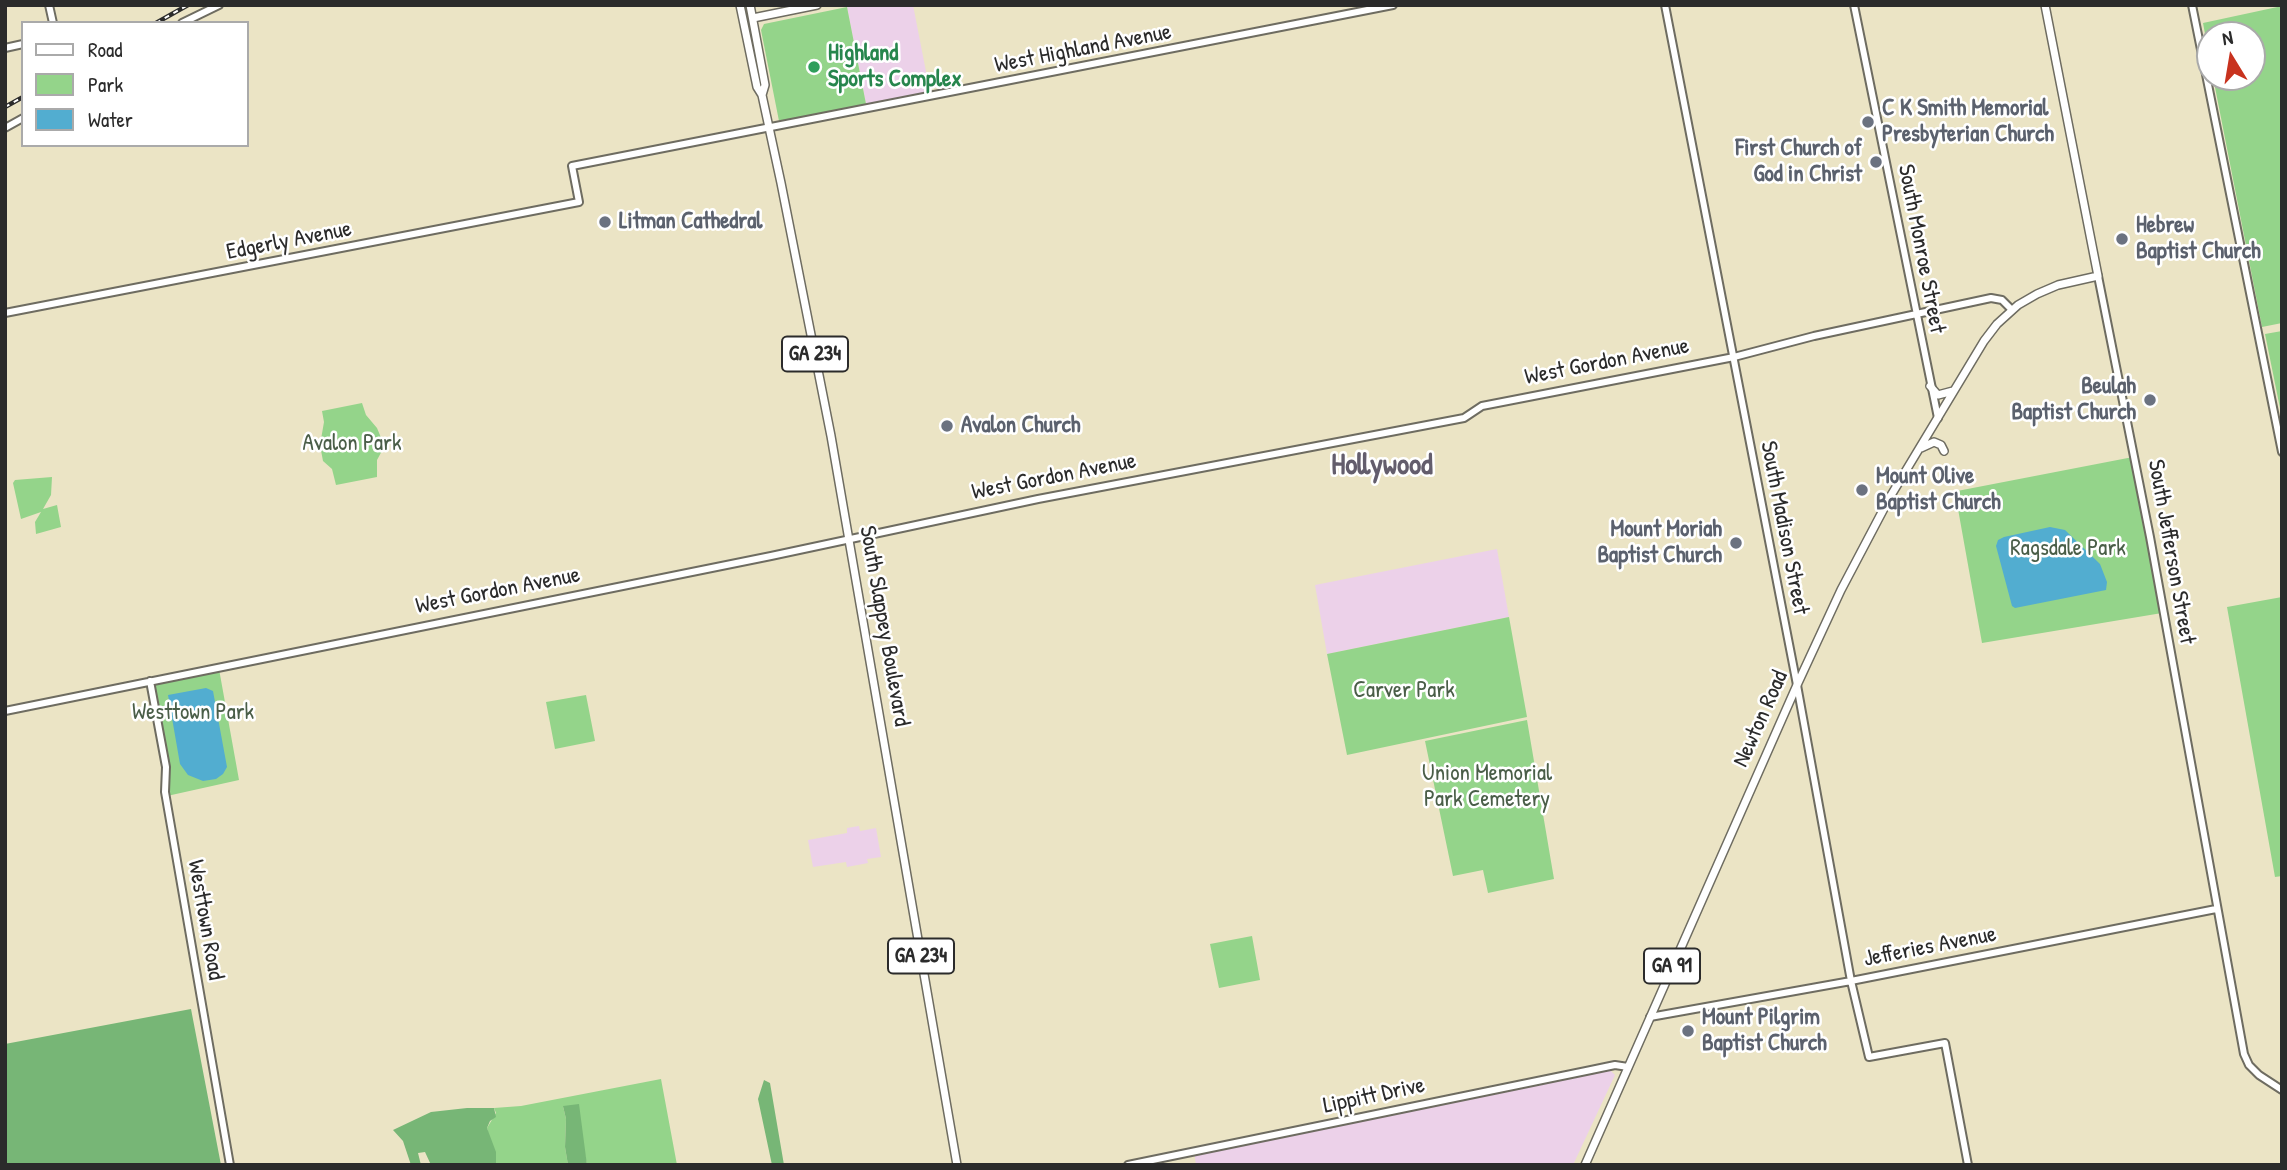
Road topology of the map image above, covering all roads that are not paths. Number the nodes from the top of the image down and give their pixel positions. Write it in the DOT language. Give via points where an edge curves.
graph roads {
  1 [pos="219,5"];
  2 [pos="750,5"];
  3 [pos="817,5"];
  4 [pos="1393,5"];
  5 [pos="1665,5"];
  6 [pos="1854,5"];
  7 [pos="2045,5"];
  8 [pos="2192,5"];
  9 [pos="741,7"];
  10 [pos="752,18"];
  11 [pos="186,21"];
  12 [pos="746,34"];
  13 [pos="762,95"];
  14 [pos="21,119"];
  15 [pos="5,128"];
  16 [pos="769,129"];
  17 [pos="579,202"];
  18 [pos="2098,276"];
  19 [pos="2012,310"];
  20 [pos="5,313"];
  21 [pos="1916,315"];
  22 [pos="1734,357"];
  23 [pos="1930,386"];
  24 [pos="1954,391"];
  25 [pos="1938,418"];
  26 [pos="1918,450"];
  27 [pos="1944,452"];
  28 [pos="2282,452"];
  29 [pos="850,539"];
  30 [pos="150,681"];
  31 [pos="1797,685"];
  32 [pos="5,711"];
  33 [pos="2217,909"];
  34 [pos="1852,981"];
  35 [pos="1650,1017"];
  36 [pos="1628,1067"];
  37 [pos="2282,1090"];
  38 [pos="230,1165"];
  39 [pos="957,1165"];
  40 [pos="1128,1165"];
  41 [pos="1585,1165"];
  42 [pos="1968,1165"];
  1 -- 11 [label="street"];
  2 -- 10 [label="main road, South Slappey Boulevard"];
  3 -- 10 [label="main road"];
  4 -- 16 [label="street, West Highland Avenue"];
  5 -- 22 [label="street, South Madison Street"];
  6 -- 21 [label="street, South Monroe Street"];
  7 -- 18 [label="main road, South Jefferson Street"];
  8 -- 28 [label="street"];
  9 -- 10 [label="main road"];
  9 -- 12 [label="main road, South Slappey Boulevard / GA 234"];
  10 -- 12 [label="main road"];
  10 -- 13 [label="main road, South Slappey Boulevard / GA 234" via="765,85"];
  12 -- 13 [label="main road, South Slappey Boulevard / GA 234"];
  13 -- 16 [label="main road, South Slappey Boulevard / GA 234"];
  14 -- 15 [label="street"];
  16 -- 17 [label="street, West Highland Avenue" via="572,166"];
  16 -- 29 [label="main road, South Slappey Boulevard / GA 234"];
  17 -- 20 [label="street, Edgerly Avenue"];
  18 -- 19 [label="main road, GA 91" via="2050,288"];
  18 -- 33 [label="street, South Jefferson Street"];
  19 -- 21 [label="street, West Gordon Avenue" via="2002,300 1991,298"];
  19 -- 24 [label="main road, Newton Road / GA 91" via="1992,330"];
  21 -- 22 [label="street, West Gordon Avenue"];
  21 -- 23 [label="street, South Monroe Street"];
  22 -- 29 [label="street, West Gordon Avenue" via="1482,406 1464,418"];
  22 -- 31 [label="street, South Madison Street"];
  23 -- 24 [label="main road" via="1938,395"];
  23 -- 25 [label="street, South Monroe Street"];
  24 -- 25 [label="main road, Newton Road / GA 91"];
  25 -- 26 [label="main road, Newton Road / GA 91"];
  26 -- 27 [label="main road" via="1934,442"];
  26 -- 31 [label="main road, Newton Road / GA 91" via="1851,568"];
  29 -- 30 [label="street, West Gordon Avenue"];
  29 -- 39 [label="main road, South Slappey Boulevard / GA 234"];
  30 -- 32 [label="street, West Gordon Avenue"];
  30 -- 38 [label="street, Westtown Road" via="166,767 165,796"];
  31 -- 34 [label="street, South Madison Street"];
  31 -- 35 [label="main road, Newton Road / GA 91"];
  33 -- 34 [label="street, Jefferies Avenue"];
  33 -- 37 [label="street, South Jefferson Street" via="2244,1054 2259,1075"];
  34 -- 35 [label="street, Jefferies Avenue"];
  34 -- 42 [label="street, South Madison Street" via="1869,1057 1945,1043"];
  35 -- 36 [label="main road, Newton Road / GA 91"];
  36 -- 40 [label="street, Lippitt Drive" via="1615,1065"];
  36 -- 41 [label="main road, Newton Road / GA 91"];
}
